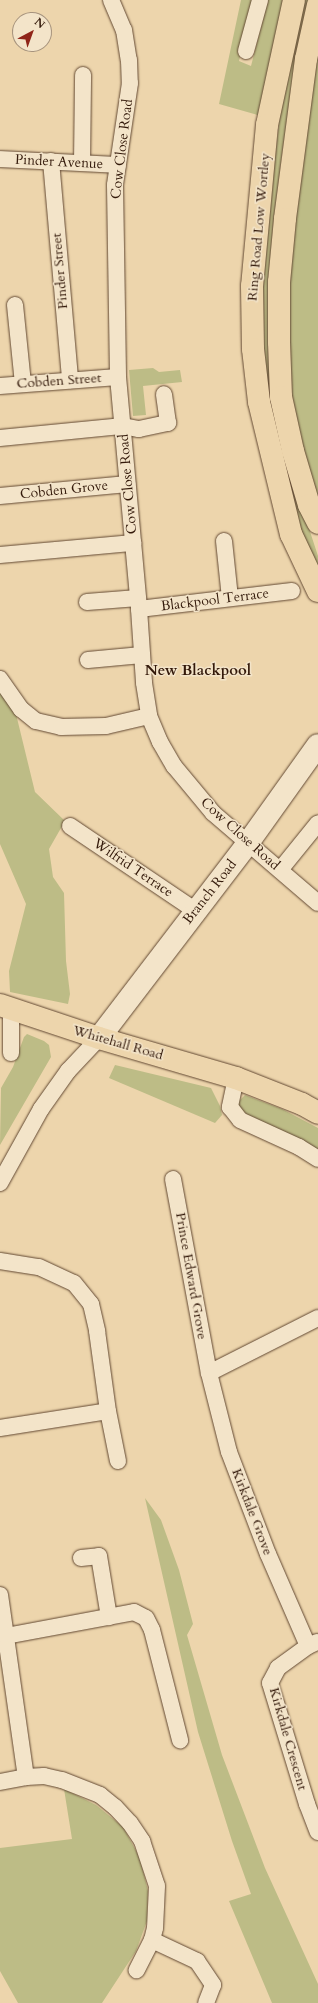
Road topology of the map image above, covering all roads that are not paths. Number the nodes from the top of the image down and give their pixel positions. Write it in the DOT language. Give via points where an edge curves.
graph roads {
  1 [pos="111,0"];
  2 [pos="260,0"];
  3 [pos="294,0"];
  4 [pos="318,5"];
  5 [pos="246,51"];
  6 [pos="83,75"];
  7 [pos="0,159"];
  8 [pos="51,161"];
  9 [pos="82,163"];
  10 [pos="118,165"];
  11 [pos="15,306"];
  12 [pos="118,377"];
  13 [pos="70,380"];
  14 [pos="22,384"];
  15 [pos="0,386"];
  16 [pos="164,394"];
  17 [pos="123,426"];
  18 [pos="0,438"];
  19 [pos="127,484"];
  20 [pos="0,496"];
  21 [pos="318,522"];
  22 [pos="224,541"];
  23 [pos="133,542"];
  24 [pos="0,555"];
  25 [pos="292,590"];
  26 [pos="318,591"];
  27 [pos="230,598"];
  28 [pos="86,602"];
  29 [pos="139,603"];
  30 [pos="142,654"];
  31 [pos="88,660"];
  32 [pos="0,679"];
  33 [pos="149,716"];
  34 [pos="318,745"];
  35 [pos="318,823"];
  36 [pos="70,826"];
  37 [pos="248,843"];
  38 [pos="280,870"];
  39 [pos="317,900"];
  40 [pos="196,911"];
  41 [pos="5,1007"];
  42 [pos="99,1038"];
  43 [pos="11,1053"];
  44 [pos="236,1078"];
  45 [pos="318,1114"];
  46 [pos="318,1159"];
  47 [pos="173,1179"];
  48 [pos="0,1183"];
  49 [pos="0,1261"];
  50 [pos="318,1318"];
  51 [pos="209,1374"];
  52 [pos="108,1411"];
  53 [pos="0,1428"];
  54 [pos="118,1462"];
  55 [pos="81,1558"];
  56 [pos="0,1595"];
  57 [pos="109,1617"];
  58 [pos="6,1636"];
  59 [pos="313,1644"];
  60 [pos="180,1740"];
  61 [pos="26,1777"];
  62 [pos="0,1782"];
  63 [pos="313,1802"];
  64 [pos="318,1832"];
  65 [pos="152,1940"];
  66 [pos="137,1970"];
  67 [pos="206,2003"];
  1 -- 10 [label="street, Cow Close Road" via="124,30 130,83"];
  2 -- 5 [label="street"];
  3 -- 26 [label="main road, Ring Road Low Wortley" via="267,125 252,286 253,349 259,402 291,534"];
  4 -- 21 [label="main road, Ring Road Low Wortley" via="306,59 289,182 279,282 281,397 297,465 309,505"];
  6 -- 9 [label="street"];
  7 -- 8 [label="street, Pinder Avenue"];
  8 -- 9 [label="street, Pinder Avenue"];
  8 -- 13 [label="street, Pinder Street"];
  9 -- 10 [label="street, Pinder Avenue"];
  10 -- 12 [label="street, Cow Close Road" via="115,185"];
  11 -- 14 [label="street"];
  12 -- 13 [label="street, Cobden Street"];
  12 -- 17 [label="street, Cow Close Road"];
  13 -- 14 [label="street, Cobden Street"];
  14 -- 15 [label="street, Cobden Street"];
  16 -- 17 [label="street" via="168,423 139,429"];
  17 -- 18 [label="street"];
  17 -- 19 [label="street, Cow Close Road"];
  19 -- 20 [label="street, Cobden Grove"];
  19 -- 23 [label="street, Cow Close Road"];
  22 -- 27 [label="street"];
  23 -- 24 [label="street"];
  23 -- 29 [label="street, Cow Close Road"];
  25 -- 27 [label="street, Blackpool Terrace"];
  27 -- 29 [label="street, Blackpool Terrace"];
  28 -- 29 [label="street, Blackpool Terrace"];
  29 -- 30 [label="street, Cow Close Road"];
  30 -- 31 [label="street"];
  30 -- 33 [label="street, Cow Close Road"];
  32 -- 33 [label="street" via="21,709 36,721 61,727 106,726"];
  33 -- 37 [label="street, Cow Close Road" via="160,742 195,793 213,813"];
  34 -- 37 [label="street, Branch Road"];
  35 -- 38 [label="street"];
  36 -- 40 [label="street, Wilfrid Terrace"];
  37 -- 38 [label="street, Cow Close Road"];
  37 -- 40 [label="street, Branch Road"];
  38 -- 39 [label="street, Cow Close Road"];
  40 -- 42 [label="street, Branch Road"];
  41 -- 42 [label="main road, Whitehall Road"];
  41 -- 43 [label="street"];
  42 -- 44 [label="main road, Whitehall Road"];
  42 -- 48 [label="street" via="68,1071 41,1109"];
  44 -- 45 [label="main road, Whitehall Road" via="302,1104"];
  44 -- 46 [label="street" via="230,1107 240,1120 299,1147"];
  47 -- 51 [label="street, Prince Edward Grove"];
  49 -- 52 [label="street" via="39,1267 74,1283 91,1304"];
  50 -- 51 [label="street"];
  51 -- 59 [label="street, Kirkdale Grove" via="229,1452 268,1554"];
  52 -- 53 [label="street"];
  52 -- 54 [label="street"];
  55 -- 57 [label="street" via="105,1555"];
  56 -- 58 [label="street"];
  57 -- 58 [label="street"];
  57 -- 60 [label="street" via="134,1612 146,1618 152,1630"];
  58 -- 61 [label="street"];
  59 -- 63 [label="street, Kirkdale Crescent" via="278,1668 270,1683"];
  61 -- 62 [label="street"];
  61 -- 65 [label="street" via="44,1776 82,1787 105,1799 130,1823 142,1842 157,1886 157,1908"];
  63 -- 64 [label="street, Kirkdale Crescent"];
  65 -- 66 [label="street"];
  65 -- 67 [label="street" via="197,1962 213,1985"];
}
